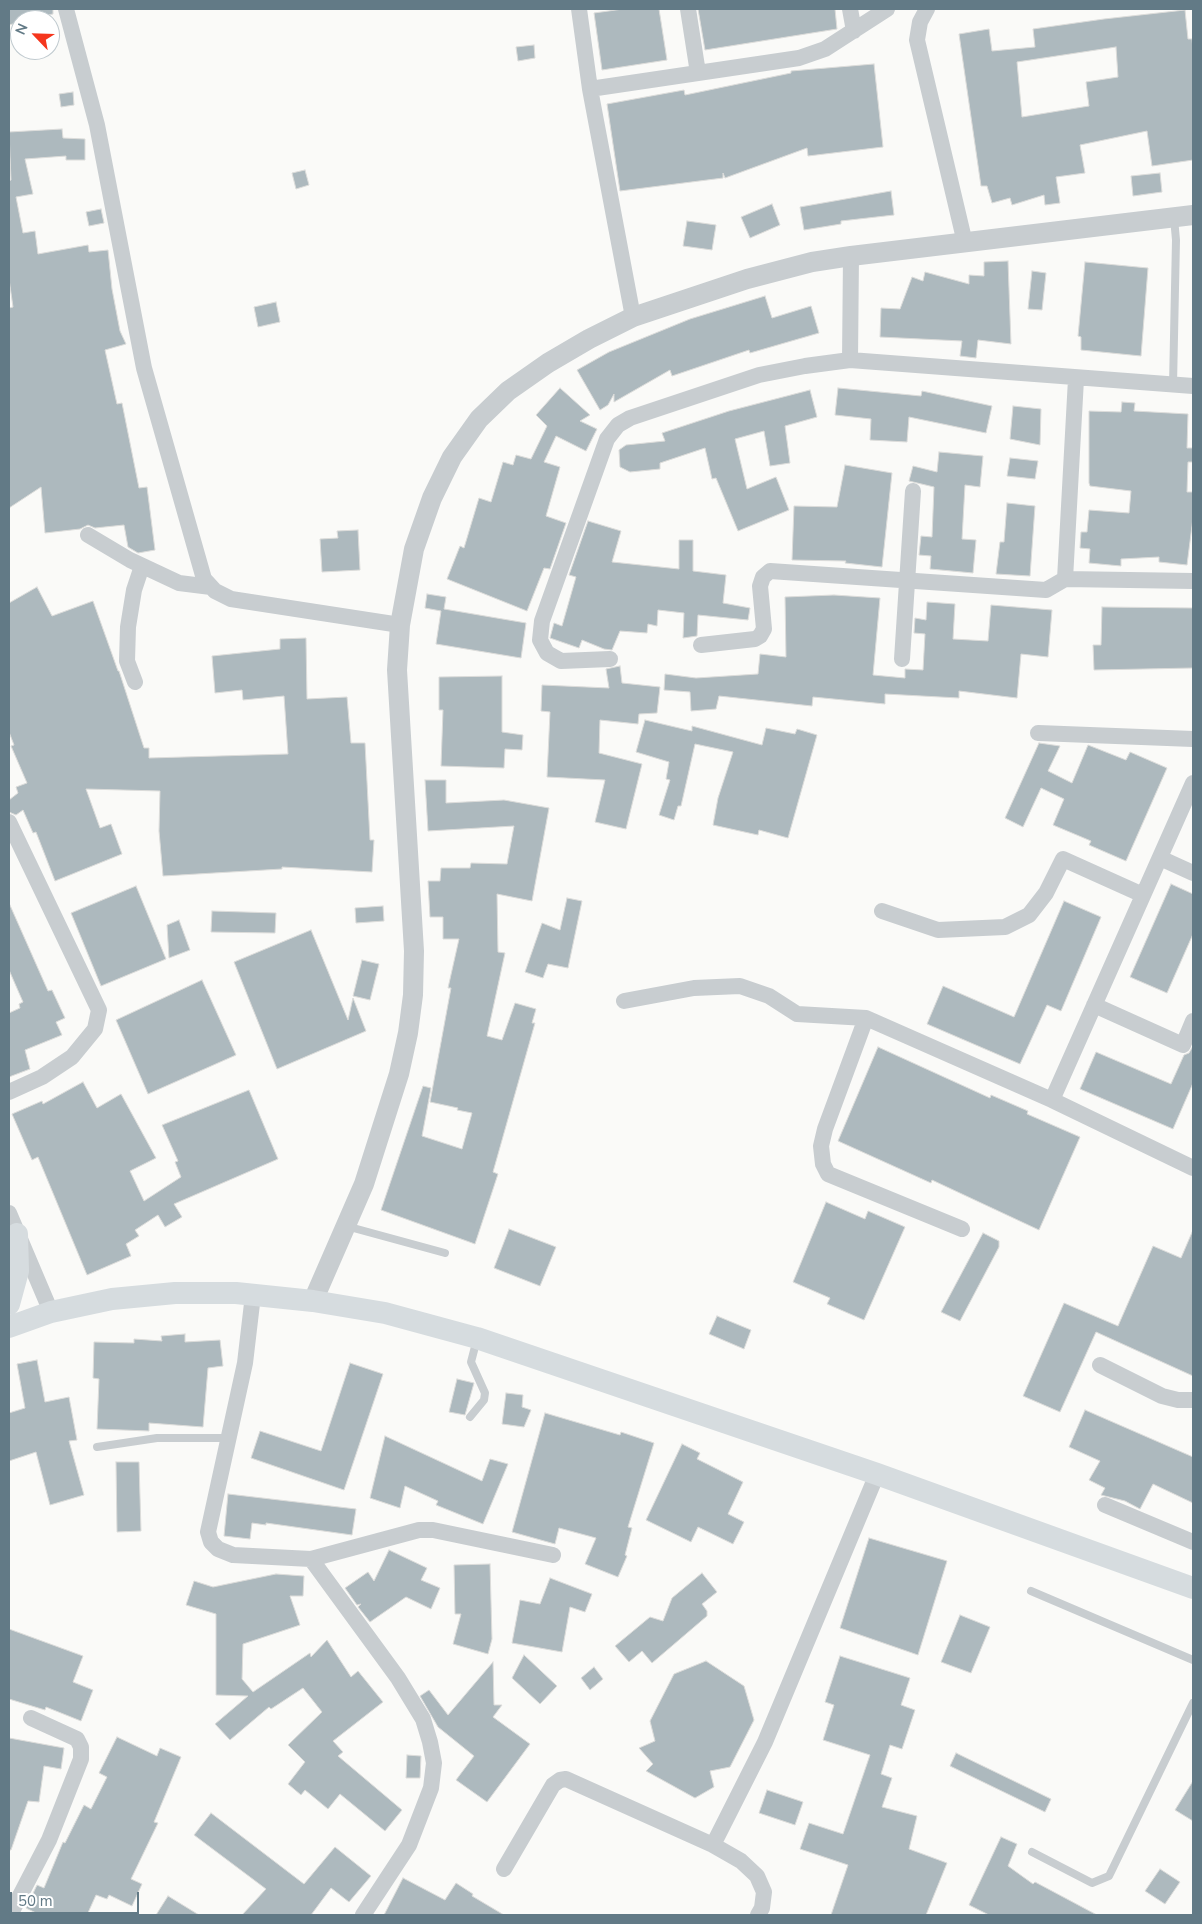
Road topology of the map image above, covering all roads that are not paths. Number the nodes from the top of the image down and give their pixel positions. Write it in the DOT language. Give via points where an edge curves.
graph roads {
  1 [pos="66,9"];
  2 [pos="579,9"];
  3 [pos="688,9"];
  4 [pos="850,9"];
  5 [pos="887,9"];
  6 [pos="927,9"];
  7 [pos="854,31"];
  8 [pos="698,73"];
  9 [pos="590,89"];
  10 [pos="1184,216"];
  11 [pos="965,243"];
  12 [pos="851,256"];
  13 [pos="632,317"];
  14 [pos="850,360"];
  15 [pos="1076,379"];
  16 [pos="1173,385"];
  17 [pos="1193,386"];
  18 [pos="913,491"];
  19 [pos="88,535"];
  20 [pos="142,566"];
  21 [pos="1065,578"];
  22 [pos="909,580"];
  23 [pos="1193,581"];
  24 [pos="211,587"];
  25 [pos="400,625"];
  26 [pos="701,645"];
  27 [pos="610,659"];
  28 [pos="902,659"];
  29 [pos="135,682"];
  30 [pos="1038,733"];
  31 [pos="1193,739"];
  32 [pos="1193,783"];
  33 [pos="9,822"];
  34 [pos="1160,858"];
  35 [pos="1193,873"];
  36 [pos="1143,895"];
  37 [pos="882,911"];
  38 [pos="624,1001"];
  39 [pos="1094,1005"];
  40 [pos="866,1018"];
  41 [pos="1193,1021"];
  42 [pos="9,1092"];
  43 [pos="1052,1100"];
  44 [pos="1193,1168"];
  45 [pos="9,1213"];
  46 [pos="346,1226"];
  47 [pos="962,1229"];
  48 [pos="17,1234"];
  49 [pos="445,1253"];
  50 [pos="253,1295"];
  51 [pos="312,1301"];
  52 [pos="9,1304"];
  53 [pos="51,1312"];
  54 [pos="9,1327"];
  55 [pos="477,1338"];
  56 [pos="1100,1365"];
  57 [pos="1193,1400"];
  58 [pos="470,1417"];
  59 [pos="228,1438"];
  60 [pos="97,1447"];
  61 [pos="877,1474"];
  62 [pos="1105,1505"];
  63 [pos="1193,1542"];
  64 [pos="553,1554"];
  65 [pos="311,1559"];
  66 [pos="1193,1588"];
  67 [pos="1032,1591"];
  68 [pos="1193,1660"];
  69 [pos="1193,1703"];
  70 [pos="30,1718"];
  71 [pos="713,1845"];
  72 [pos="1032,1852"];
  73 [pos="504,1869"];
  74 [pos="10,1915"];
  75 [pos="363,1915"];
  76 [pos="758,1915"];
  1 -- 24 [label="street" via="97,125 144,368 204,579"];
  2 -- 9 [label="street"];
  3 -- 8 [label="street"];
  4 -- 7 [label="street"];
  5 -- 7 [label="street"];
  6 -- 11 [label="street" via="920,22 917,40"];
  7 -- 8 [label="street" via="799,58"];
  8 -- 9 [label="street"];
  9 -- 13 [label="street"];
  10 -- 11 [label="street"];
  10 -- 16 [label="lane" via="1176,240"];
  11 -- 12 [label="street"];
  12 -- 13 [label="street" via="812,262 747,279"];
  12 -- 14 [label="street"];
  13 -- 25 [label="street" via="548,363 508,391 479,419 452,457 432,498 414,549"];
  14 -- 15 [label="street"];
  14 -- 27 [label="street" via="759,375 630,418 618,425 607,439 542,622 540,640 547,653 561,661"];
  15 -- 16 [label="street"];
  15 -- 21 [label="street"];
  16 -- 17 [label="street"];
  18 -- 22 [label="street"];
  19 -- 20 [label="street"];
  20 -- 24 [label="street" via="179,583"];
  20 -- 29 [label="street" via="128,627 127,661"];
  21 -- 22 [label="street" via="1046,590"];
  21 -- 23 [label="street"];
  22 -- 26 [label="street" via="770,571 760,586 764,629 760,636"];
  22 -- 28 [label="street"];
  24 -- 25 [label="street" via="231,598"];
  25 -- 46 [label="street" via="397,670 412,901 413,995 399,1074 364,1184"];
  30 -- 31 [label="street"];
  32 -- 34 [label="street"];
  33 -- 42 [label="street" via="99,1010 94,1029 72,1057 42,1077"];
  34 -- 35 [label="street"];
  34 -- 36 [label="street"];
  36 -- 37 [label="street" via="1063,859 1046,894 1029,915 1005,927 938,930"];
  36 -- 39 [label="street"];
  38 -- 40 [label="street" via="694,988 740,986 768,996 797,1014"];
  39 -- 41 [label="street" via="1183,1045"];
  39 -- 43 [label="street"];
  40 -- 43 [label="street"];
  40 -- 47 [label="street" via="825,1129 821,1146 823,1164 828,1174"];
  43 -- 44 [label="street"];
  45 -- 48 [label="street"];
  46 -- 49 [label="lane"];
  46 -- 51 [label="street"];
  48 -- 52 [label="main road" via="18,1270"];
  48 -- 53 [label="street"];
  50 -- 51 [label="main road"];
  50 -- 53 [label="main road" via="175,1293 112,1299"];
  50 -- 59 [label="street" via="245,1363"];
  51 -- 55 [label="main road" via="385,1313"];
  53 -- 54 [label="main road"];
  55 -- 58 [label="lane" via="472,1362 485,1393 484,1400"];
  55 -- 61 [label="main road"];
  56 -- 57 [label="street" via="1162,1396"];
  59 -- 60 [label="lane" via="156,1438"];
  59 -- 65 [label="street" via="208,1532 211,1542 233,1555"];
  61 -- 66 [label="main road"];
  61 -- 71 [label="street" via="765,1742"];
  62 -- 63 [label="street"];
  64 -- 65 [label="street" via="419,1530"];
  65 -- 75 [label="street" via="398,1678 422,1720 433,1756 431,1788 412,1837"];
  67 -- 68 [label="lane"];
  69 -- 72 [label="lane" via="1109,1876 1092,1883"];
  70 -- 74 [label="street" via="77,1738 81,1759 49,1840"];
  71 -- 73 [label="street" via="566,1779 553,1785"];
  71 -- 76 [label="street" via="757,1876 764,1892"];
}
